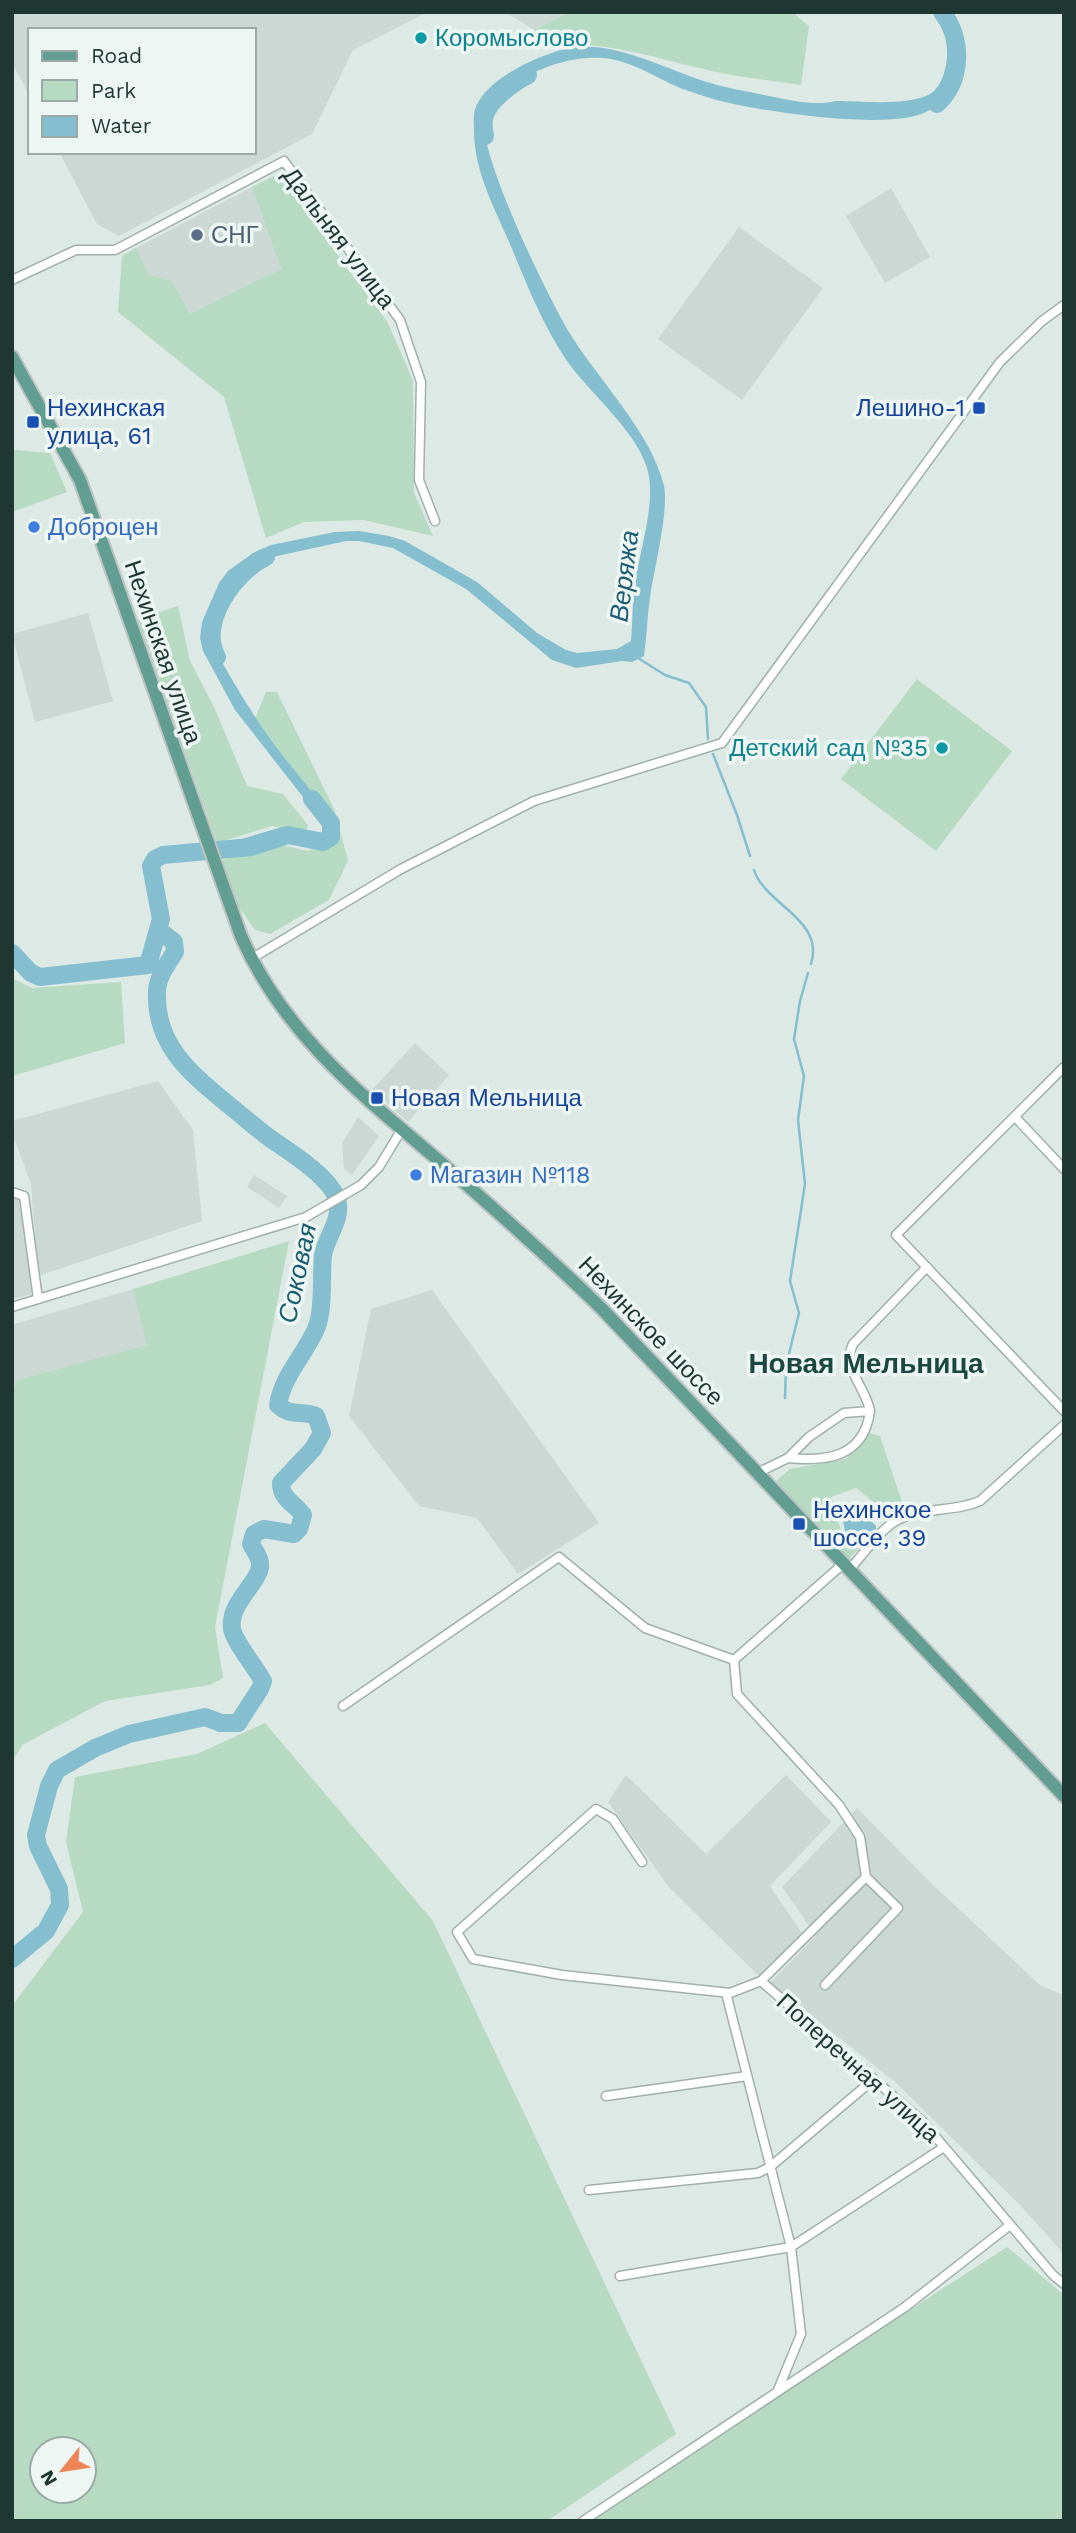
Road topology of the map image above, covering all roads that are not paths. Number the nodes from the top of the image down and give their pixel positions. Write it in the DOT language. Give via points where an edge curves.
graph roads {
  1 [pos="12,280"];
  2 [pos="1064,305"];
  3 [pos="12,357"];
  4 [pos="435,521"];
  5 [pos="225,891"];
  6 [pos="251,958"];
  7 [pos="1064,1068"];
  8 [pos="1015,1117"];
  9 [pos="402,1129"];
  10 [pos="1064,1169"];
  11 [pos="12,1192"];
  12 [pos="927,1267"];
  13 [pos="38,1299"];
  14 [pos="12,1307"];
  15 [pos="870,1410"];
  16 [pos="1064,1411"];
  17 [pos="1064,1424"];
  18 [pos="788,1458"];
  19 [pos="757,1473"];
  20 [pos="846,1567"];
  21 [pos="734,1660"];
  22 [pos="343,1706"];
  23 [pos="1064,1796"];
  24 [pos="642,1863"];
  25 [pos="866,1877"];
  26 [pos="761,1981"];
  27 [pos="825,1985"];
  28 [pos="726,1993"];
  29 [pos="747,2076"];
  30 [pos="874,2079"];
  31 [pos="607,2096"];
  32 [pos="944,2147"];
  33 [pos="770,2166"];
  34 [pos="589,2190"];
  35 [pos="1010,2225"];
  36 [pos="791,2247"];
  37 [pos="620,2276"];
  38 [pos="1064,2284"];
  39 [pos="778,2391"];
  40 [pos="583,2521"];
  1 -- 4 [label="street, Дальняя улица" via="76,250 115,250 284,161 400,320 421,382 419,480"];
  2 -- 6 [label="street" via="1000,362 722,743 534,801 401,869"];
  3 -- 5 [label="main road, Нехинская улица" via="80,480"];
  5 -- 6 [label="main road, Нехинское шоссе"];
  6 -- 9 [label="main road, Нехинское шоссе" via="304,1038"];
  7 -- 8 [label="street"];
  8 -- 10 [label="street"];
  8 -- 12 [label="street" via="897,1235"];
  9 -- 13 [label="street" via="379,1167 361,1185 306,1217"];
  9 -- 19 [label="main road, Нехинское шоссе" via="551,1259"];
  11 -- 13 [label="street" via="24,1196"];
  12 -- 15 [label="street" via="849,1352 849,1364"];
  12 -- 16 [label="street"];
  13 -- 14 [label="street"];
  15 -- 18 [label="street" via="844,1413"];
  15 -- 18 [label="street" via="867,1430 843,1454 822,1460"];
  17 -- 20 [label="street" via="980,1501 896,1521"];
  18 -- 19 [label="street"];
  19 -- 20 [label="main road, Нехинское шоссе"];
  20 -- 21 [label="street"];
  20 -- 23 [label="main road, Нехинское шоссе"];
  21 -- 22 [label="street" via="646,1628 559,1557"];
  21 -- 25 [label="street" via="737,1694 839,1805 860,1837"];
  24 -- 28 [label="street" via="613,1819 596,1808 457,1932 473,1959 562,1975"];
  25 -- 26 [label="street"];
  25 -- 27 [label="street" via="898,1908"];
  26 -- 28 [label="street"];
  26 -- 30 [label="street, Поперечная улица"];
  28 -- 29 [label="street"];
  29 -- 31 [label="street"];
  29 -- 33 [label="street"];
  30 -- 32 [label="street, Поперечная улица"];
  30 -- 33 [label="street"];
  32 -- 35 [label="street, Поперечная улица"];
  32 -- 36 [label="street"];
  33 -- 34 [label="street" via="758,2173"];
  33 -- 36 [label="street"];
  35 -- 38 [label="street, Поперечная улица"];
  35 -- 39 [label="street" via="905,2307"];
  36 -- 37 [label="street"];
  36 -- 39 [label="street" via="801,2334"];
  39 -- 40 [label="street"];
}
